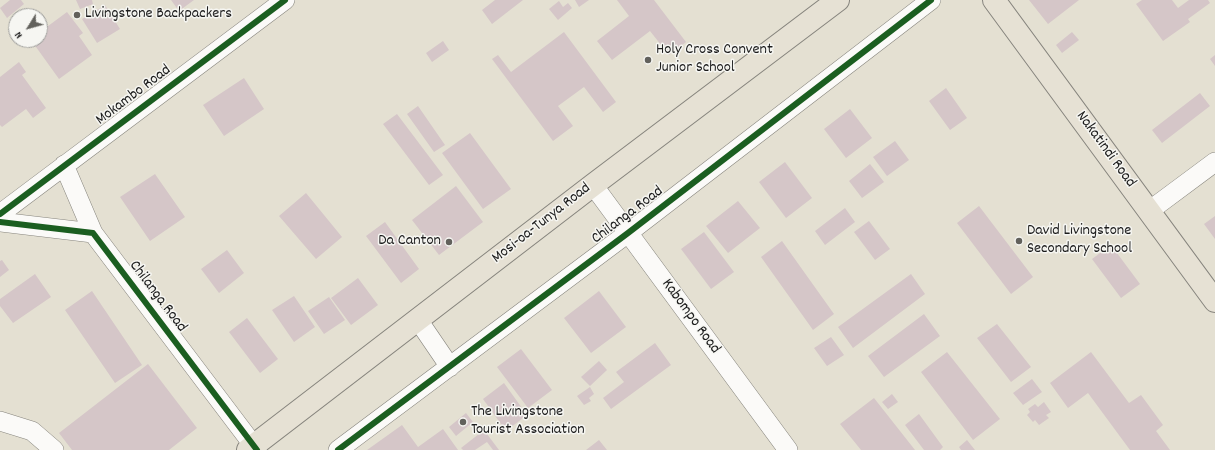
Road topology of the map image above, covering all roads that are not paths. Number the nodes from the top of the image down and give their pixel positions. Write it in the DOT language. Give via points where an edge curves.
graph roads {
  1 [pos="285,0"];
  2 [pos="838,0"];
  3 [pos="931,0"];
  4 [pos="994,0"];
  5 [pos="1215,162"];
  6 [pos="64,165"];
  7 [pos="593,185"];
  8 [pos="1149,210"];
  9 [pos="0,214"];
  10 [pos="0,222"];
  11 [pos="93,233"];
  12 [pos="628,233"];
  13 [pos="1215,300"];
  14 [pos="418,320"];
  15 [pos="450,367"];
  16 [pos="0,421"];
  17 [pos="253,449"];
  18 [pos="54,450"];
  19 [pos="338,450"];
  20 [pos="788,450"];
  1 -- 6 [label="street, Mokambo Road"];
  2 -- 7 [label="highway, Mosi-oa-Tunya Road"];
  3 -- 12 [label="street, Chilanga Road"];
  4 -- 8 [label="highway, Nakatindi Road"];
  5 -- 8 [label="street"];
  6 -- 9 [label="street, Mokambo Road"];
  6 -- 11 [label="street, Chilanga Road"];
  7 -- 12 [label="street, Kabompo Road"];
  7 -- 14 [label="highway, Mosi-oa-Tunya Road"];
  8 -- 13 [label="highway, Nakatindi Road"];
  10 -- 11 [label="street"];
  11 -- 17 [label="street, Chilanga Road"];
  12 -- 15 [label="street, Chilanga Road"];
  12 -- 20 [label="street, Kabompo Road"];
  14 -- 15 [label="street"];
  14 -- 17 [label="highway, Mosi-oa-Tunya Road"];
  15 -- 19 [label="street, Chilanga Road"];
  16 -- 18 [label="street" via="32,431"];
}
